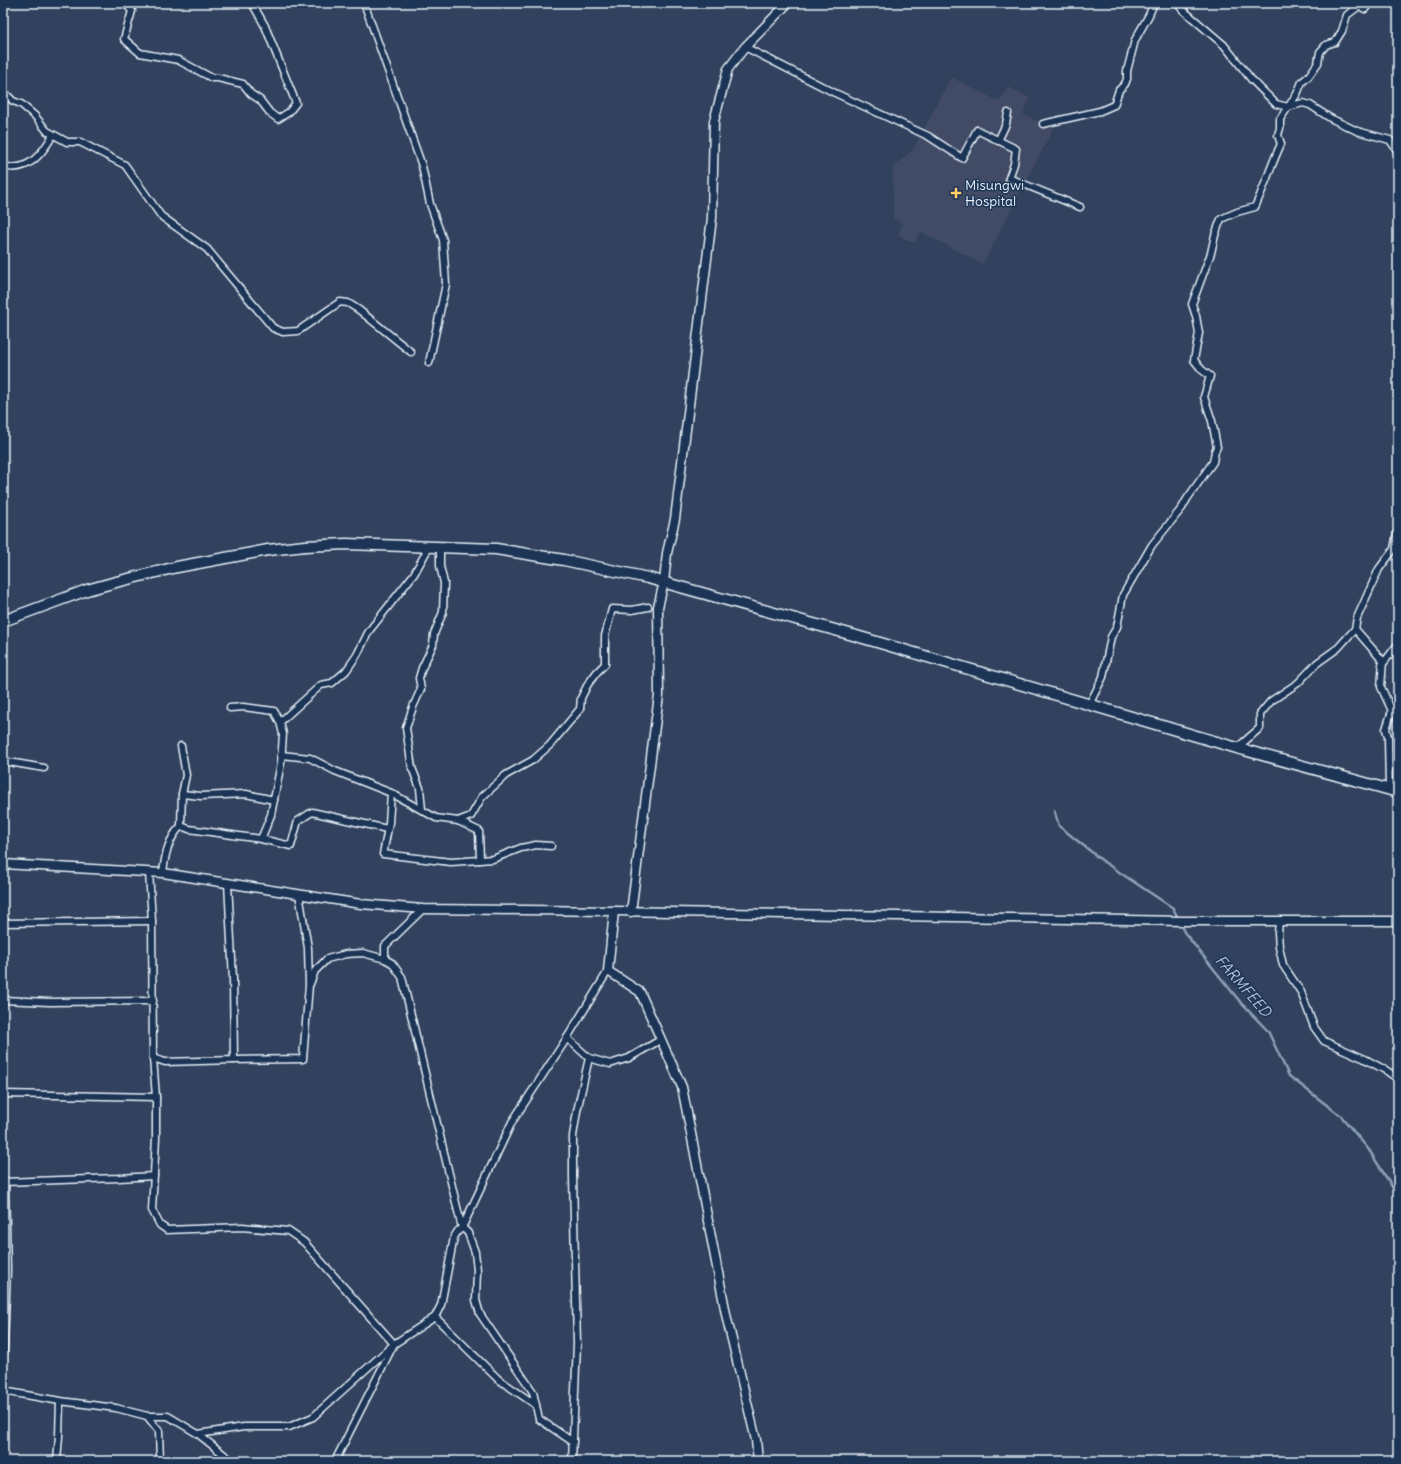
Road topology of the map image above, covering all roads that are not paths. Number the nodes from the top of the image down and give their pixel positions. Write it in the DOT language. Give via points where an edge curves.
graph roads {
  1 [pos="6,3"];
  2 [pos="125,3"];
  3 [pos="252,3"];
  4 [pos="364,3"];
  5 [pos="788,3"];
  6 [pos="1154,3"];
  7 [pos="1177,3"];
  8 [pos="1369,3"];
  9 [pos="3,6"];
  10 [pos="744,47"];
  11 [pos="3,91"];
  12 [pos="1288,107"];
  13 [pos="1008,113"];
  14 [pos="1043,124"];
  15 [pos="53,135"];
  16 [pos="998,141"];
  17 [pos="1398,152"];
  18 [pos="3,166"];
  19 [pos="1080,207"];
  20 [pos="411,352"];
  21 [pos="429,364"];
  22 [pos="1398,529"];
  23 [pos="429,547"];
  24 [pos="440,548"];
  25 [pos="664,582"];
  26 [pos="648,607"];
  27 [pos="3,621"];
  28 [pos="1355,629"];
  29 [pos="1398,644"];
  30 [pos="1382,665"];
  31 [pos="1089,705"];
  32 [pos="230,708"];
  33 [pos="280,722"];
  34 [pos="181,746"];
  35 [pos="1237,748"];
  36 [pos="281,755"];
  37 [pos="3,760"];
  38 [pos="44,768"];
  39 [pos="1393,791"];
  40 [pos="391,793"];
  41 [pos="182,794"];
  42 [pos="274,800"];
  43 [pos="422,810"];
  44 [pos="458,821"];
  45 [pos="181,826"];
  46 [pos="387,829"];
  47 [pos="261,839"];
  48 [pos="551,846"];
  49 [pos="480,860"];
  50 [pos="3,864"];
  51 [pos="149,872"];
  52 [pos="163,873"];
  53 [pos="228,883"];
  54 [pos="299,894"];
  55 [pos="423,909"];
  56 [pos="614,911"];
  57 [pos="631,912"];
  58 [pos="152,921"];
  59 [pos="1279,921"];
  60 [pos="1398,921"];
  61 [pos="3,923"];
  62 [pos="386,959"];
  63 [pos="608,971"];
  64 [pos="309,986"];
  65 [pos="3,1000"];
  66 [pos="153,1001"];
  67 [pos="567,1038"];
  68 [pos="660,1040"];
  69 [pos="153,1058"];
  70 [pos="589,1058"];
  71 [pos="234,1060"];
  72 [pos="1398,1079"];
  73 [pos="3,1094"];
  74 [pos="156,1097"];
  75 [pos="154,1176"];
  76 [pos="4,1182"];
  77 [pos="462,1228"];
  78 [pos="4,1308"];
  79 [pos="435,1317"];
  80 [pos="394,1344"];
  81 [pos="3,1369"];
  82 [pos="3,1391"];
  83 [pos="60,1401"];
  84 [pos="536,1405"];
  85 [pos="147,1416"];
  86 [pos="198,1434"];
  87 [pos="573,1442"];
  88 [pos="56,1461"];
  89 [pos="160,1461"];
  90 [pos="232,1461"];
  91 [pos="335,1461"];
  92 [pos="572,1461"];
  93 [pos="758,1461"];
  1 -- 9 [label="street"];
  2 -- 3 [label="street" via="132,11 124,39 140,53 178,60 212,78 243,84 278,119 289,112 296,103 265,26"];
  4 -- 21 [label="street" via="422,166 430,204 443,240 446,284"];
  5 -- 10 [label="street"];
  6 -- 14 [label="street" via="1135,40 1127,71 1128,79 1119,90 1114,105 1100,111"];
  7 -- 12 [label="street" via="1224,45 1251,79 1276,104"];
  8 -- 12 [label="street" via="1365,9 1359,6 1347,15 1335,42 1326,45 1320,52 1318,62 1302,82"];
  10 -- 16 [label="street" via="928,136 962,158 977,130"];
  10 -- 25 [label="street" via="728,69 714,121 712,218 675,520 667,553"];
  11 -- 15 [label="street" via="35,116"];
  12 -- 17 [label="street" via="1303,103 1310,105 1357,131 1390,140"];
  12 -- 31 [label="street" via="1280,119 1278,135 1281,144 1255,207 1221,219 1192,304 1199,333 1194,360 1210,376 1204,397 1217,447 1213,462 1182,508 1152,545 1122,595 1117,627 1111,637 1103,677"];
  13 -- 16 [label="street"];
  15 -- 18 [label="street" via="37,158 25,166 14,169"];
  15 -- 20 [label="street" via="67,142 80,142 125,165 161,216 207,249 273,328 283,332 298,331 340,302 348,303"];
  16 -- 19 [label="street" via="1016,149 1009,178"];
  22 -- 28 [label="street" via="1394,549 1379,569 1357,618"];
  23 -- 24 [label="highway"];
  23 -- 27 [label="highway" via="346,544 268,550 177,567 116,582"];
  23 -- 33 [label="street" via="414,574 369,631 346,671 332,683 321,685"];
  24 -- 25 [label="highway" via="496,549 564,560"];
  24 -- 43 [label="street" via="440,566 444,583 443,612 434,634 433,645 422,668 419,678 421,689 406,728 412,768 420,788"];
  25 -- 31 [label="highway"];
  25 -- 57 [label="street" via="658,607 658,695"];
  26 -- 44 [label="street" via="632,610 612,609 606,636 605,664 588,684 581,698 580,709 550,745 533,760 506,775 482,797 471,816"];
  28 -- 30 [label="street" via="1383,661"];
  28 -- 35 [label="street" via="1338,648 1317,663 1298,683 1271,701 1260,714 1260,728"];
  29 -- 30 [label="street"];
  30 -- 39 [label="street" via="1380,687 1392,711 1386,729"];
  31 -- 35 [label="highway"];
  32 -- 33 [label="street" via="274,711"];
  33 -- 36 [label="street" via="283,734"];
  34 -- 41 [label="street" via="186,775"];
  35 -- 39 [label="highway"];
  36 -- 40 [label="street" via="310,758 335,771"];
  36 -- 42 [label="street"];
  37 -- 38 [label="street"];
  40 -- 43 [label="street"];
  40 -- 46 [label="street"];
  41 -- 42 [label="street" via="246,794"];
  41 -- 45 [label="street"];
  42 -- 47 [label="street"];
  43 -- 44 [label="street" via="436,818"];
  44 -- 49 [label="street" via="479,831"];
  45 -- 47 [label="street"];
  45 -- 52 [label="street" via="175,832 165,853"];
  46 -- 47 [label="street" via="312,812 298,821 291,846"];
  46 -- 49 [label="street" via="383,854 451,862"];
  48 -- 49 [label="street" via="536,845 493,859"];
  50 -- 51 [label="street"];
  51 -- 52 [label="street"];
  51 -- 58 [label="street"];
  52 -- 53 [label="street"];
  53 -- 54 [label="street"];
  53 -- 71 [label="street"];
  54 -- 55 [label="street" via="361,904"];
  54 -- 64 [label="street" via="308,948"];
  55 -- 56 [label="street"];
  55 -- 62 [label="street" via="385,946"];
  56 -- 57 [label="street"];
  56 -- 63 [label="street"];
  57 -- 59 [label="street"];
  58 -- 61 [label="street"];
  58 -- 66 [label="street"];
  59 -- 60 [label="street"];
  59 -- 72 [label="street" via="1279,947 1283,966 1301,992 1314,1027 1324,1041 1365,1059"];
  62 -- 64 [label="street" via="363,953 327,959 315,971"];
  62 -- 77 [label="street" via="402,977"];
  63 -- 67 [label="street"];
  63 -- 68 [label="street" via="640,992"];
  64 -- 71 [label="street" via="303,1059"];
  65 -- 66 [label="street"];
  66 -- 69 [label="street"];
  67 -- 70 [label="street"];
  67 -- 77 [label="street" via="512,1122"];
  68 -- 70 [label="street" via="629,1058 610,1064"];
  68 -- 93 [label="street" via="682,1087 727,1319 756,1440"];
  69 -- 71 [label="street" via="165,1062"];
  69 -- 74 [label="street"];
  70 -- 87 [label="street" via="573,1136 577,1344"];
  73 -- 74 [label="street"];
  74 -- 75 [label="street"];
  75 -- 76 [label="street"];
  75 -- 80 [label="street" via="152,1210 160,1225 167,1230 242,1227 288,1231 304,1242"];
  76 -- 78 [label="street" via="7,1270"];
  77 -- 79 [label="street" via="454,1236 441,1305"];
  77 -- 84 [label="street" via="468,1233 475,1252 476,1300 480,1314 533,1392"];
  78 -- 81 [label="street"];
  79 -- 80 [label="street"];
  79 -- 84 [label="street" via="498,1379"];
  80 -- 86 [label="street" via="313,1417 289,1426 244,1426"];
  80 -- 91 [label="street"];
  82 -- 83 [label="street"];
  83 -- 85 [label="street" via="116,1408"];
  83 -- 88 [label="street"];
  84 -- 87 [label="street" via="539,1419"];
  85 -- 86 [label="street" via="168,1416"];
  85 -- 89 [label="street" via="159,1431"];
  86 -- 90 [label="street"];
  87 -- 92 [label="street"];
}
